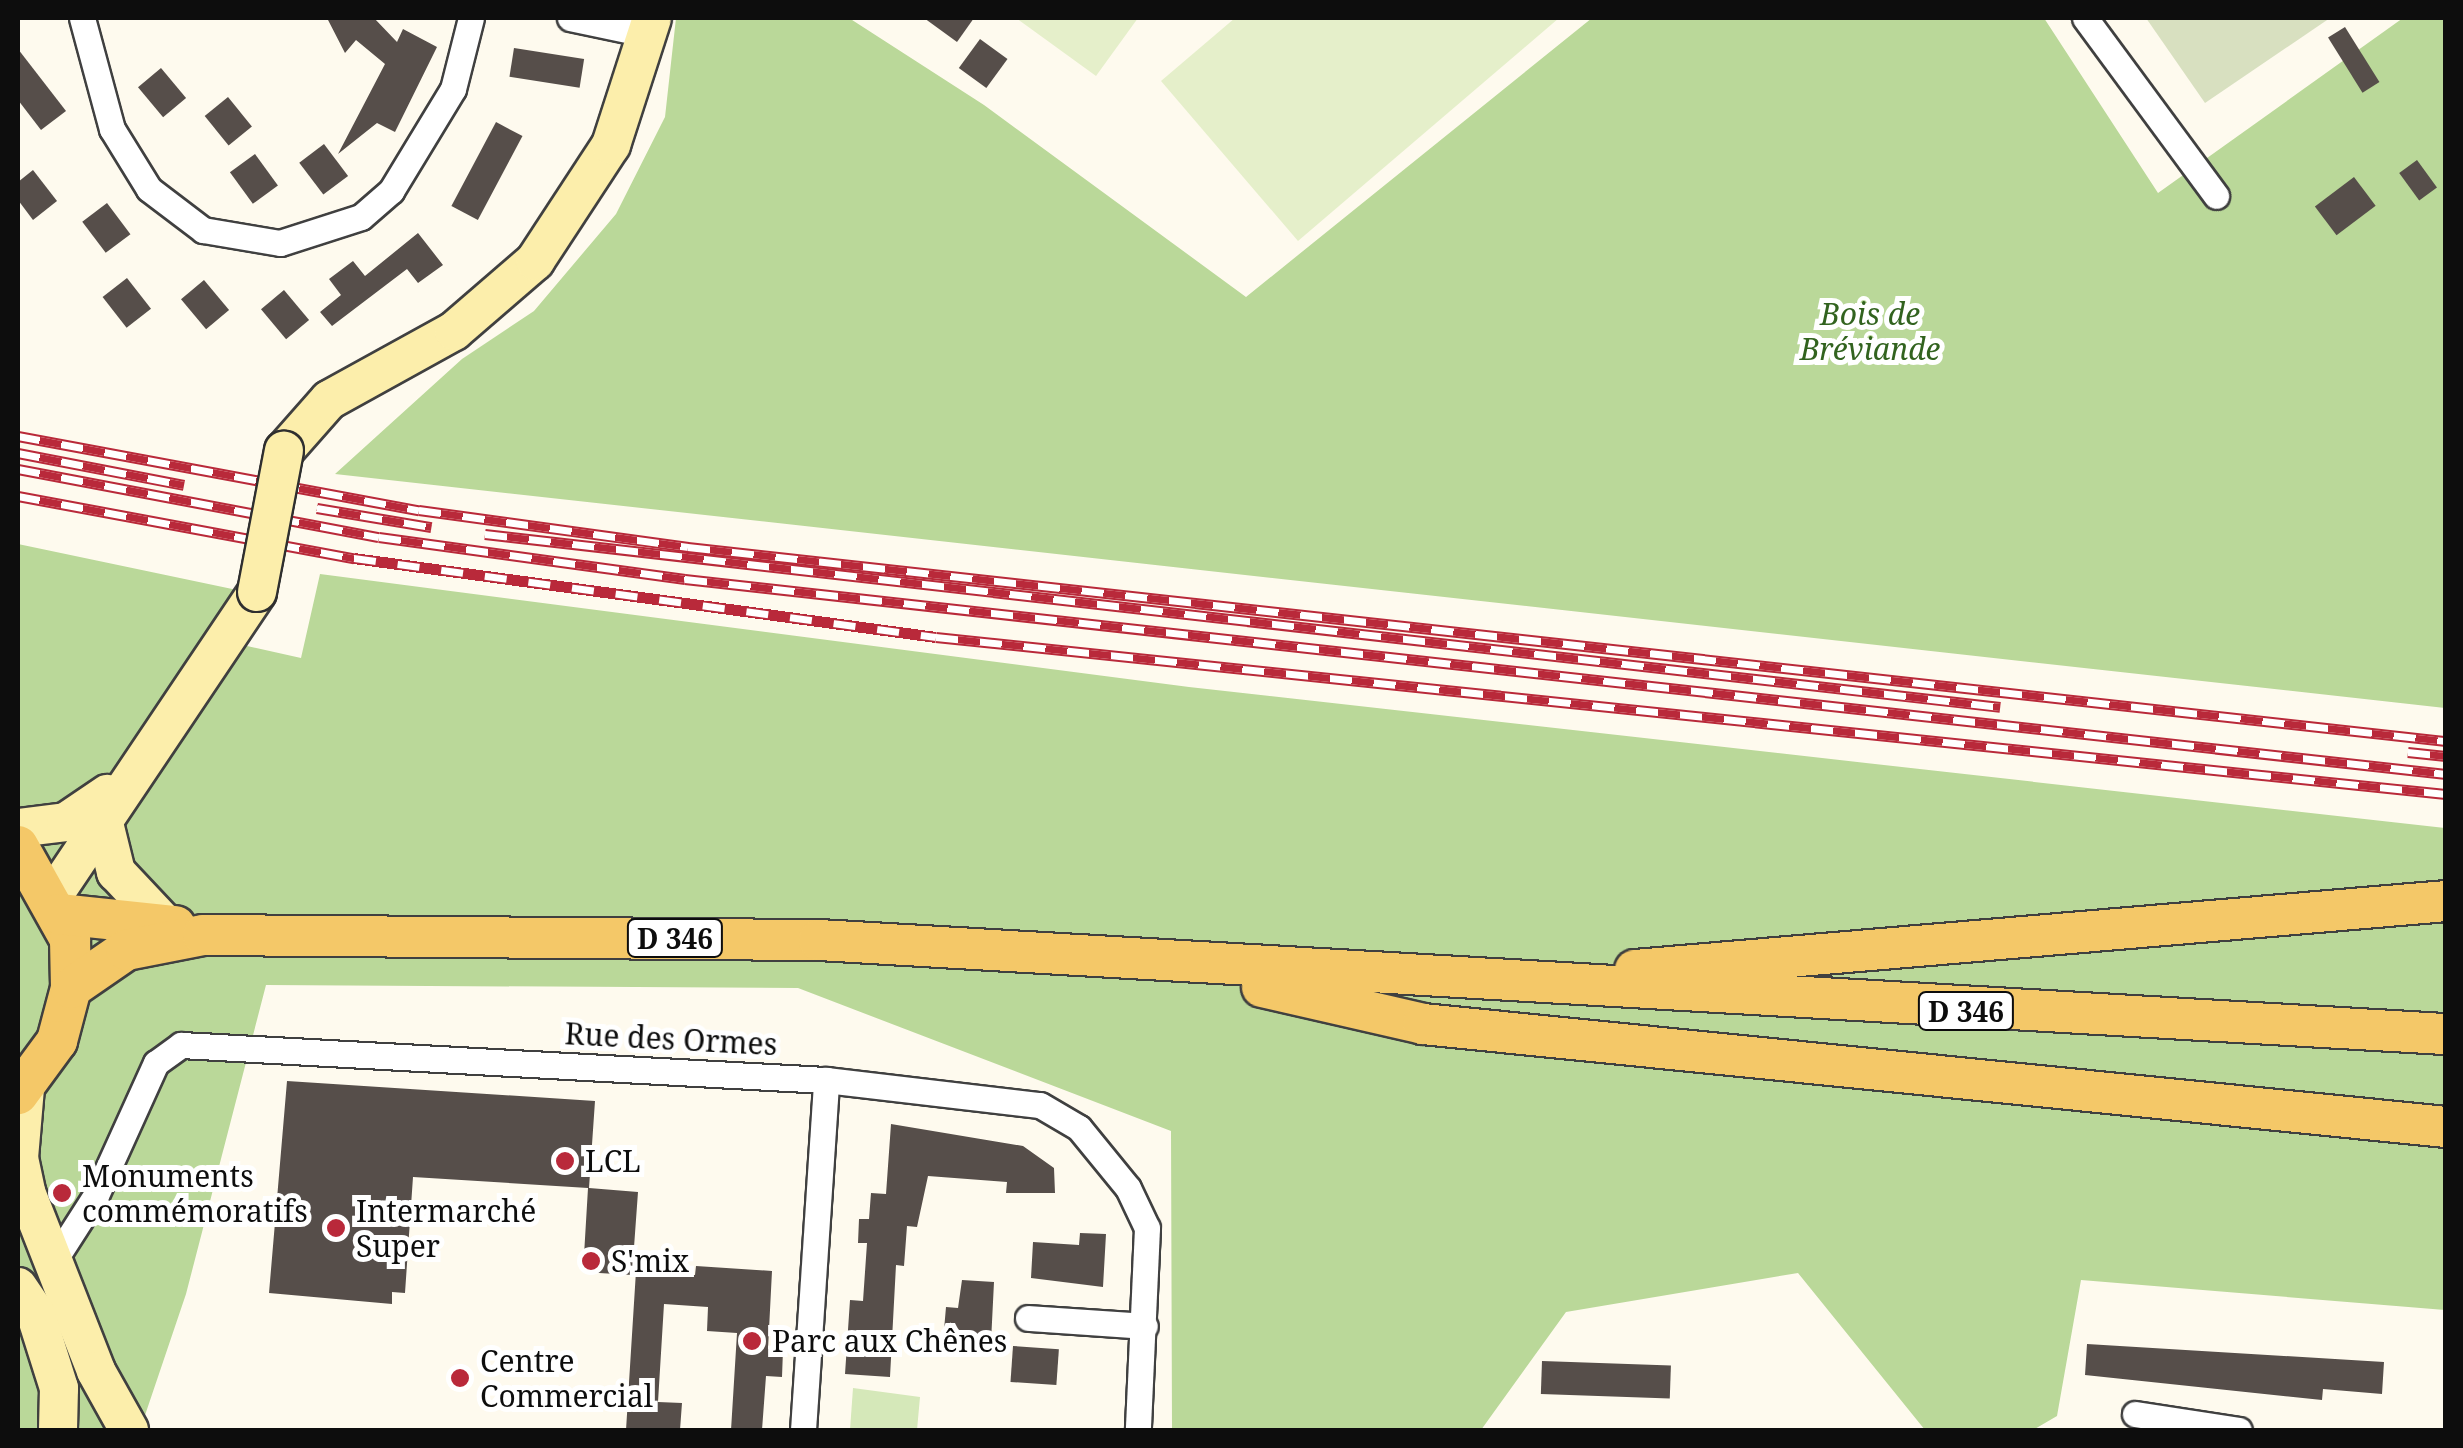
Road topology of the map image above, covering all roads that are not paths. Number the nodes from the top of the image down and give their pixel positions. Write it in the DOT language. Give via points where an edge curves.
graph roads {
  1 [pos="82,18"];
  2 [pos="472,18"];
  3 [pos="570,18"];
  4 [pos="2085,18"];
  5 [pos="651,26"];
  6 [pos="2216,196"];
  7 [pos="128,775"];
  8 [pos="103,819"];
  9 [pos="18,828"];
  10 [pos="18,846"];
  11 [pos="2446,901"];
  12 [pos="56,905"];
  13 [pos="164,923"];
  14 [pos="202,935"];
  15 [pos="1146,960"];
  16 [pos="1487,982"];
  17 [pos="71,988"];
  18 [pos="2446,1034"];
  19 [pos="826,1080"];
  20 [pos="22,1091"];
  21 [pos="2446,1126"];
  22 [pos="55,1259"];
  23 [pos="18,1287"];
  24 [pos="1028,1318"];
  25 [pos="1145,1326"];
  26 [pos="2134,1414"];
  27 [pos="58,1430"];
  28 [pos="92,1430"];
  29 [pos="130,1430"];
  30 [pos="803,1430"];
  31 [pos="1138,1430"];
  32 [pos="2239,1430"];
  1 -- 2 [label="street" via="112,129 149,189 203,230 280,243 361,216 392,191 454,89"];
  3 -- 5 [label="street"];
  4 -- 6 [label="street"];
  5 -- 7 [label="street, bridge" via="593,181 534,261 454,331 329,400 284,451 258,592"];
  7 -- 8 [label="street"];
  7 -- 9 [label="street" via="89,811"];
  8 -- 12 [label="street"];
  8 -- 13 [label="street" via="116,872"];
  10 -- 12 [label="main road"];
  11 -- 16 [label="main road"];
  12 -- 13 [label="main road, D 346"];
  12 -- 17 [label="main road" via="70,939"];
  13 -- 14 [label="main road, D 346"];
  14 -- 15 [label="main road, D 346" via="819,940"];
  14 -- 17 [label="main road, D 346" via="126,950"];
  15 -- 16 [label="main road, D 346"];
  15 -- 21 [label="main road" via="1423,1024"];
  16 -- 18 [label="main road, D 346"];
  17 -- 20 [label="main road" via="56,1041"];
  19 -- 22 [label="street, Rue des Ormes" via="181,1045 156,1064 96,1196"];
  19 -- 25 [label="street, Rue des Ormes" via="1040,1105 1078,1128 1128,1188 1148,1228"];
  19 -- 30 [label="street"];
  20 -- 22 [label="street" via="19,1158"];
  22 -- 29 [label="street" via="96,1372"];
  23 -- 27 [label="street" via="36,1312 59,1388"];
  24 -- 25 [label="street"];
  25 -- 31 [label="street, Rue des Ormes"];
  26 -- 32 [label="street"];
  28 -- 29 [label="street"];
}
